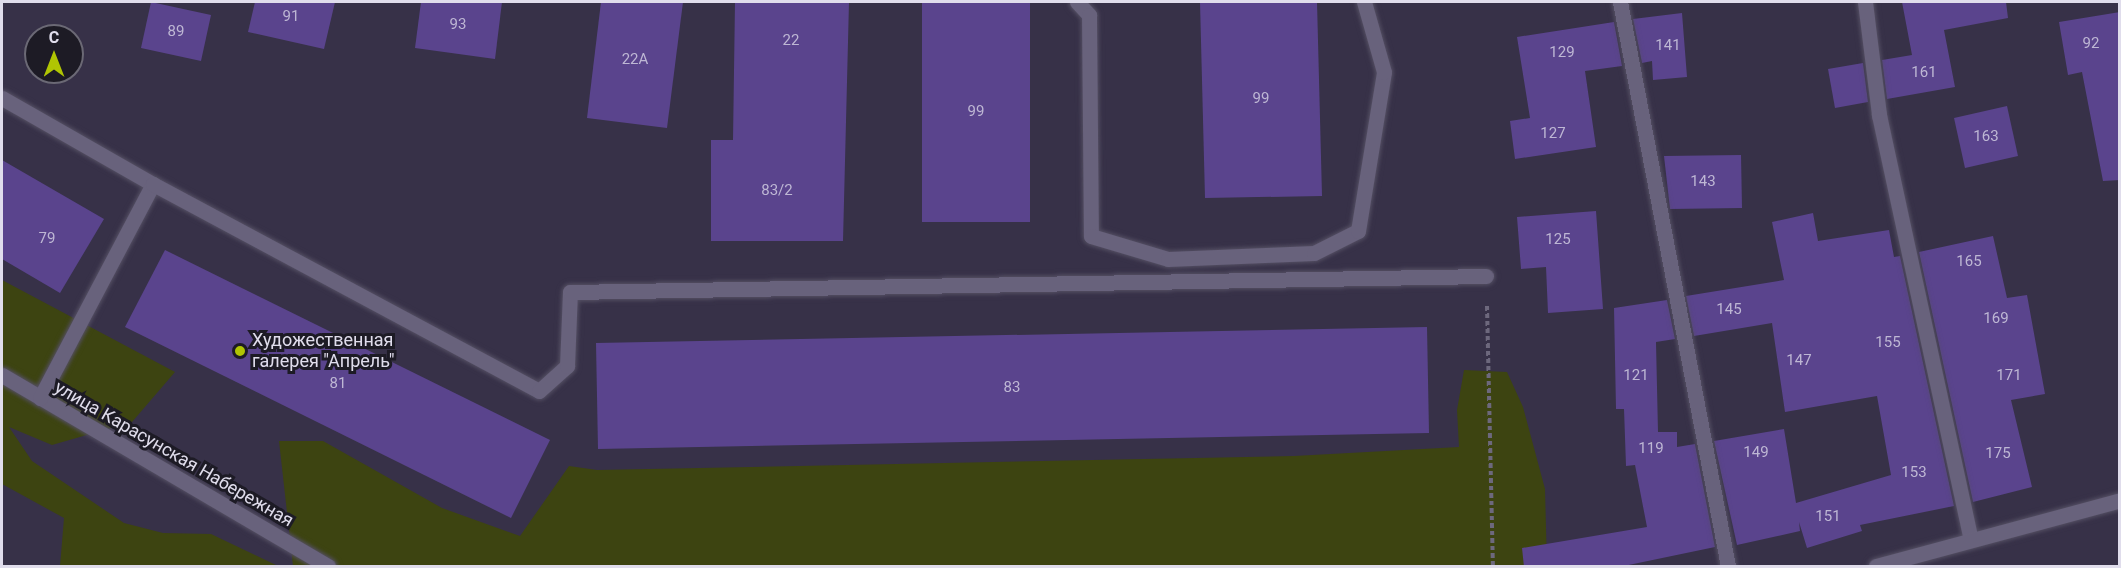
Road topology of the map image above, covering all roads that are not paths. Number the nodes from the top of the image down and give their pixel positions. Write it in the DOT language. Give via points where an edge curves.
graph roads {
  1 [pos="1077,2"];
  2 [pos="1364,2"];
  3 [pos="1620,2"];
  4 [pos="1865,2"];
  5 [pos="2,98"];
  6 [pos="153,184"];
  7 [pos="1486,276"];
  8 [pos="2,375"];
  9 [pos="40,398"];
  10 [pos="2120,500"];
  11 [pos="1971,539"];
  12 [pos="328,567"];
  13 [pos="1728,567"];
  14 [pos="1876,567"];
  1 -- 2 [label="street" via="1089,15 1091,236 1168,259 1314,253 1358,231 1384,72"];
  3 -- 13 [label="street"];
  4 -- 11 [label="street" via="1879,115"];
  5 -- 6 [label="street"];
  6 -- 7 [label="street" via="539,390 567,366 570,292"];
  6 -- 9 [label="street"];
  8 -- 9 [label="street, улица Карасунская Набережная"];
  9 -- 12 [label="street, улица Карасунская Набережная"];
  10 -- 11 [label="street"];
  11 -- 14 [label="street"];
}
